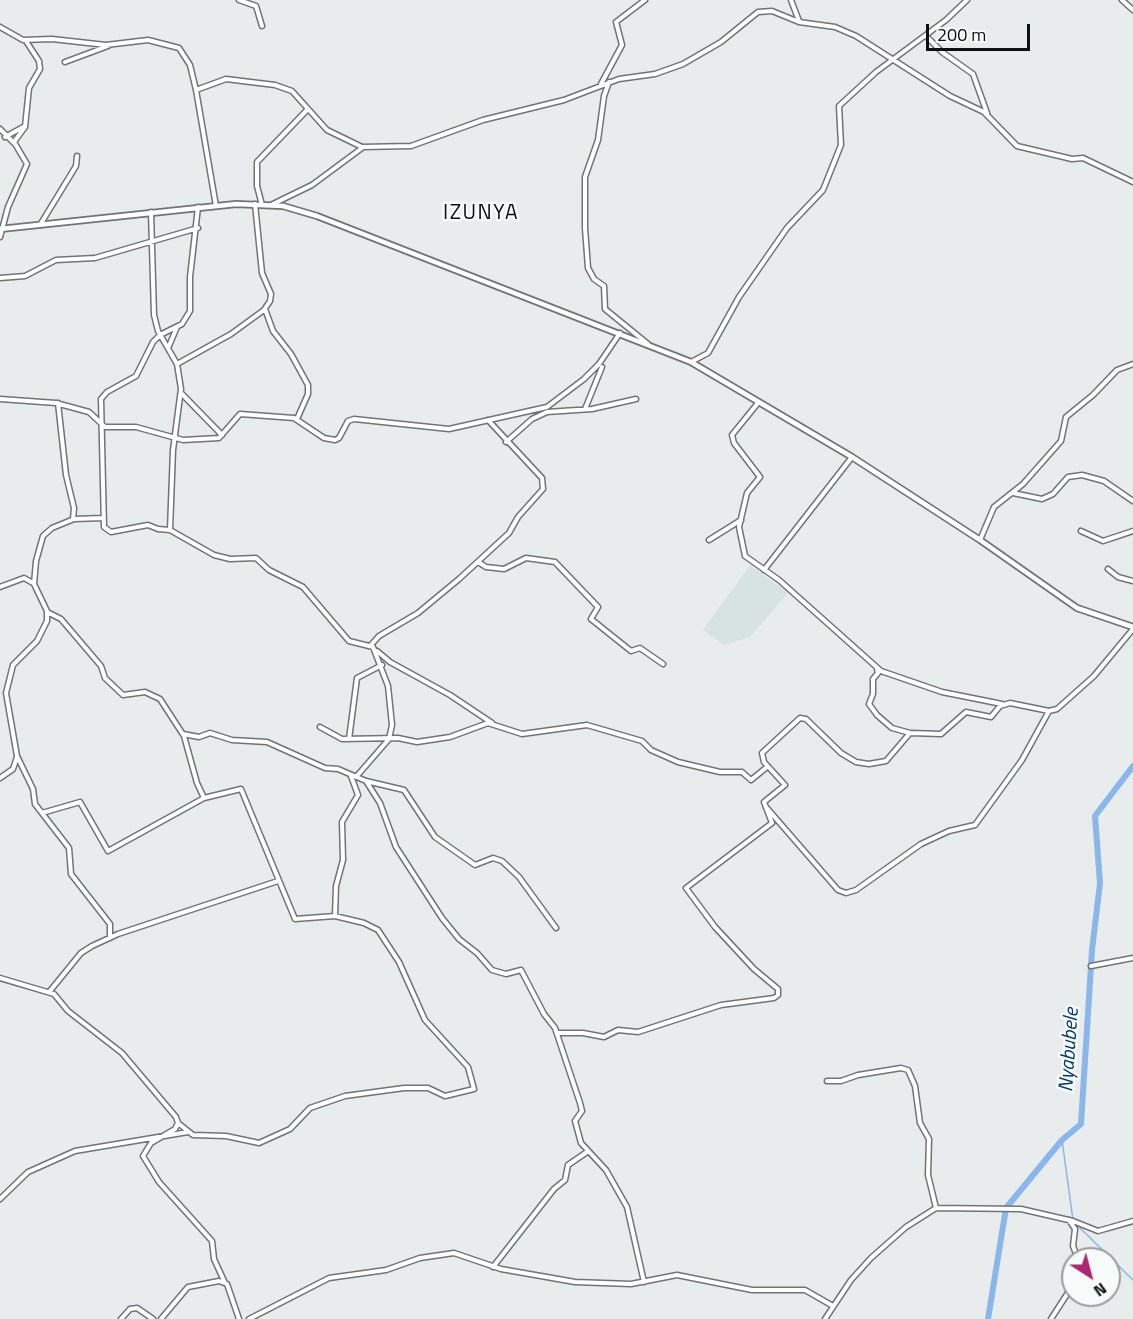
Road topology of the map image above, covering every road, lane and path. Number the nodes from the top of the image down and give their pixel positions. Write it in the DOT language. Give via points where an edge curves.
graph roads {
  1 [pos="239,0"];
  2 [pos="645,0"];
  3 [pos="791,0"];
  4 [pos="968,0"];
  5 [pos="1122,0"];
  6 [pos="1133,10"];
  7 [pos="799,22"];
  8 [pos="262,26"];
  9 [pos="0,27"];
  10 [pos="926,36"];
  11 [pos="26,40"];
  12 [pos="108,45"];
  13 [pos="895,58"];
  14 [pos="65,62"];
  15 [pos="610,81"];
  16 [pos="600,85"];
  17 [pos="196,90"];
  18 [pos="307,110"];
  19 [pos="989,117"];
  20 [pos="25,126"];
  21 [pos="0,129"];
  22 [pos="5,137"];
  23 [pos="14,143"];
  24 [pos="362,147"];
  25 [pos="77,156"];
  26 [pos="1133,182"];
  27 [pos="255,204"];
  28 [pos="262,205"];
  29 [pos="271,205"];
  30 [pos="216,206"];
  31 [pos="198,207"];
  32 [pos="151,211"];
  33 [pos="39,225"];
  34 [pos="198,228"];
  35 [pos="2,229"];
  36 [pos="0,237"];
  37 [pos="152,242"];
  38 [pos="0,278"];
  39 [pos="265,309"];
  40 [pos="177,327"];
  41 [pos="620,333"];
  42 [pos="160,335"];
  43 [pos="168,346"];
  44 [pos="653,348"];
  45 [pos="691,362"];
  46 [pos="177,364"];
  47 [pos="1133,364"];
  48 [pos="602,367"];
  49 [pos="181,393"];
  50 [pos="0,399"];
  51 [pos="636,399"];
  52 [pos="58,403"];
  53 [pos="758,403"];
  54 [pos="585,410"];
  55 [pos="297,419"];
  56 [pos="488,420"];
  57 [pos="102,425"];
  58 [pos="222,435"];
  59 [pos="174,439"];
  60 [pos="506,442"];
  61 [pos="852,457"];
  62 [pos="1012,493"];
  63 [pos="1133,501"];
  64 [pos="103,518"];
  65 [pos="73,519"];
  66 [pos="741,520"];
  67 [pos="170,530"];
  68 [pos="1081,531"];
  69 [pos="1133,531"];
  70 [pos="709,540"];
  71 [pos="980,540"];
  72 [pos="478,562"];
  73 [pos="1108,569"];
  74 [pos="764,570"];
  75 [pos="1133,581"];
  76 [pos="34,584"];
  77 [pos="0,587"];
  78 [pos="47,611"];
  79 [pos="1133,628"];
  80 [pos="373,647"];
  81 [pos="663,664"];
  82 [pos="381,665"];
  83 [pos="877,669"];
  84 [pos="7,689"];
  85 [pos="0,692"];
  86 [pos="1003,704"];
  87 [pos="1050,711"];
  88 [pos="493,723"];
  89 [pos="320,727"];
  90 [pos="910,733"];
  91 [pos="183,734"];
  92 [pos="350,739"];
  93 [pos="389,739"];
  94 [pos="17,756"];
  95 [pos="767,767"];
  96 [pos="353,776"];
  97 [pos="0,778"];
  98 [pos="366,781"];
  99 [pos="204,798"];
  100 [pos="764,804"];
  101 [pos="42,813"];
  102 [pos="278,880"];
  103 [pos="335,916"];
  104 [pos="556,928"];
  105 [pos="110,938"];
  106 [pos="1133,958"];
  107 [pos="1091,966"];
  108 [pos="0,978"];
  109 [pos="49,992"];
  110 [pos="558,1033"];
  111 [pos="827,1081"];
  112 [pos="178,1123"];
  113 [pos="188,1132"];
  114 [pos="155,1139"];
  115 [pos="587,1152"];
  116 [pos="0,1199"];
  117 [pos="936,1208"];
  118 [pos="1068,1220"];
  119 [pos="1133,1221"];
  120 [pos="1073,1247"];
  121 [pos="493,1267"];
  122 [pos="644,1282"];
  123 [pos="225,1283"];
  124 [pos="1061,1304"];
  125 [pos="833,1306"];
  126 [pos="121,1319"];
  127 [pos="153,1319"];
  128 [pos="161,1319"];
  129 [pos="239,1319"];
  130 [pos="249,1319"];
  131 [pos="825,1319"];
  132 [pos="1051,1319"];
  1 -- 8 [label="street" via="256,6"];
  2 -- 16 [label="street" via="616,22 622,45"];
  3 -- 7 [label="street"];
  4 -- 10 [label="street"];
  5 -- 6 [label="street"];
  7 -- 13 [label="street" via="846,31"];
  7 -- 15 [label="street" via="764,10 683,64 655,74"];
  9 -- 11 [label="street"];
  10 -- 13 [label="street"];
  10 -- 19 [label="street" via="973,74"];
  11 -- 12 [label="street"];
  11 -- 20 [label="street" via="40,69 29,88"];
  12 -- 14 [label="street"];
  12 -- 17 [label="street" via="148,40 179,48 190,65"];
  13 -- 19 [label="street"];
  13 -- 45 [label="street" via="839,106 841,145 823,190 787,228 738,297 708,353"];
  15 -- 16 [label="street"];
  15 -- 44 [label="street" via="598,140 585,177 588,268 604,286 605,309"];
  16 -- 24 [label="street" via="564,100 483,120 411,146"];
  17 -- 18 [label="street" via="226,79 275,85 292,92"];
  17 -- 30 [label="street"];
  18 -- 24 [label="street" via="327,130"];
  18 -- 28 [label="street" via="257,162"];
  19 -- 26 [label="street" via="1017,146 1083,158"];
  20 -- 22 [label="street"];
  20 -- 23 [label="street"];
  21 -- 22 [label="street"];
  22 -- 23 [label="street"];
  23 -- 35 [label="street" via="27,164"];
  24 -- 29 [label="street" via="312,185"];
  25 -- 33 [label="street" via="76,166"];
  27 -- 28 [label="street"];
  27 -- 30 [label="street"];
  27 -- 39 [label="street" via="262,273 271,294"];
  28 -- 29 [label="street"];
  29 -- 41 [label="street" via="317,216"];
  30 -- 31 [label="street"];
  31 -- 32 [label="street"];
  31 -- 34 [label="street"];
  32 -- 33 [label="street"];
  32 -- 37 [label="street"];
  33 -- 35 [label="street"];
  34 -- 37 [label="street"];
  34 -- 40 [label="street" via="190,277 192,306"];
  35 -- 36 [label="street"];
  37 -- 38 [label="street" via="95,258 56,260 25,276"];
  37 -- 42 [label="street" via="154,315"];
  39 -- 46 [label="street" via="231,334"];
  39 -- 55 [label="street" via="273,332 308,385"];
  40 -- 42 [label="street"];
  40 -- 43 [label="street"];
  41 -- 44 [label="street"];
  41 -- 56 [label="street" via="599,364 560,399 536,411"];
  42 -- 43 [label="street"];
  42 -- 57 [label="street" via="136,376 101,399"];
  43 -- 46 [label="street"];
  44 -- 45 [label="street"];
  45 -- 53 [label="street"];
  46 -- 49 [label="street"];
  47 -- 62 [label="street" via="1117,370 1094,394 1074,407 1064,421 1061,441"];
  48 -- 54 [label="street"];
  49 -- 58 [label="street"];
  49 -- 59 [label="street"];
  50 -- 52 [label="street"];
  51 -- 54 [label="street"];
  52 -- 57 [label="street" via="89,412"];
  52 -- 65 [label="street"];
  53 -- 61 [label="street"];
  53 -- 66 [label="street" via="732,435 760,477 747,494"];
  54 -- 60 [label="street" via="555,410 541,415 527,422"];
  55 -- 56 [label="street" via="324,438 334,440 354,419 449,429"];
  55 -- 58 [label="street" via="240,414"];
  56 -- 60 [label="street"];
  57 -- 59 [label="street" via="136,427"];
  57 -- 64 [label="street"];
  58 -- 59 [label="street" via="214,440"];
  59 -- 67 [label="street"];
  60 -- 72 [label="street" via="542,478 544,487 509,533"];
  61 -- 71 [label="street"];
  61 -- 74 [label="street"];
  62 -- 63 [label="street" via="1042,499 1053,494 1068,477 1082,475 1104,481"];
  62 -- 71 [label="street" via="994,507"];
  64 -- 65 [label="street"];
  64 -- 67 [label="street" via="104,527 111,532 148,525"];
  65 -- 76 [label="street" via="43,536"];
  66 -- 70 [label="street"];
  66 -- 74 [label="street" via="739,534 745,556"];
  67 -- 80 [label="street" via="214,555 258,559 269,570 303,587 349,641"];
  68 -- 69 [label="street" via="1103,541"];
  71 -- 79 [label="street" via="1077,608"];
  72 -- 80 [label="street" via="418,613 379,636"];
  72 -- 81 [label="street" via="504,569 526,558 555,562 598,607 591,619 632,652 640,648"];
  73 -- 75 [label="street"];
  74 -- 83 [label="street"];
  76 -- 77 [label="street" via="24,578"];
  76 -- 78 [label="street"];
  78 -- 84 [label="street" via="37,641 13,666"];
  78 -- 91 [label="street" via="61,619 101,666 105,678 123,695 145,693 158,698"];
  79 -- 87 [label="street" via="1077,693"];
  80 -- 82 [label="street"];
  80 -- 88 [label="street" via="390,662"];
  82 -- 92 [label="street" via="357,678"];
  82 -- 93 [label="street" via="388,686 392,724"];
  83 -- 86 [label="street" via="942,692"];
  83 -- 90 [label="street" via="869,704 892,728"];
  84 -- 85 [label="street"];
  84 -- 94 [label="street"];
  86 -- 87 [label="street"];
  86 -- 90 [label="street" via="988,718 966,712 941,734"];
  87 -- 100 [label="street" via="1022,760 975,825 929,840 856,890 838,891"];
  88 -- 93 [label="street" via="450,737 417,742"];
  88 -- 95 [label="street" via="522,734 576,725 595,726 642,741 651,750 678,762 720,772 742,772 751,780"];
  89 -- 92 [label="street" via="334,737"];
  90 -- 95 [label="street" via="890,759 869,764 841,753 803,717 762,753"];
  91 -- 96 [label="street" via="199,737 210,733 232,741 267,742"];
  91 -- 99 [label="street"];
  92 -- 93 [label="street"];
  93 -- 96 [label="street"];
  94 -- 97 [label="street" via="13,769"];
  94 -- 101 [label="street"];
  95 -- 100 [label="street" via="785,785"];
  96 -- 98 [label="street"];
  96 -- 103 [label="street" via="358,795 342,822 343,860 336,886"];
  98 -- 104 [label="street" via="404,790 435,837 470,863 479,866 496,858 501,861 524,882"];
  98 -- 110 [label="street" via="380,803 396,847 442,918 492,970 501,974 521,970"];
  99 -- 101 [label="street" via="108,851 80,802"];
  99 -- 102 [label="street" via="237,788 243,790"];
  100 -- 110 [label="street" via="771,825 686,888 715,927 778,989 776,996 721,1005 639,1032 618,1030 604,1037"];
  101 -- 105 [label="street" via="69,848 71,874 110,924"];
  102 -- 103 [label="street" via="296,919"];
  102 -- 105 [label="street"];
  103 -- 113 [label="street" via="378,930 404,972 425,1020 468,1067 474,1089 445,1096 428,1088 404,1088 345,1096 310,1108 290,1129 259,1143"];
  105 -- 109 [label="street" via="84,951"];
  106 -- 107 [label="street"];
  108 -- 109 [label="street"];
  109 -- 112 [label="street" via="122,1053"];
  110 -- 115 [label="street" via="582,1111 576,1121"];
  111 -- 117 [label="street" via="908,1070 915,1086 920,1123 929,1139 928,1175"];
  112 -- 113 [label="street"];
  112 -- 114 [label="street" via="175,1129"];
  113 -- 114 [label="street"];
  114 -- 116 [label="street" via="75,1151 28,1172"];
  114 -- 123 [label="street" via="143,1152 145,1161 212,1241 214,1259"];
  115 -- 121 [label="street" via="568,1165 565,1180"];
  115 -- 122 [label="street" via="606,1170 627,1207"];
  117 -- 118 [label="street" via="1021,1209"];
  117 -- 125 [label="street" via="892,1237 851,1280"];
  118 -- 119 [label="street" via="1098,1231"];
  118 -- 120 [label="street" via="1075,1229"];
  121 -- 122 [label="street" via="575,1282"];
  121 -- 130 [label="street" via="454,1252 439,1253 390,1269 329,1278"];
  122 -- 125 [label="street" via="677,1275 752,1290 794,1288 810,1291"];
  123 -- 128 [label="street" via="213,1281 188,1287"];
  123 -- 129 [label="street"];
  124 -- 132 [label="street"];
  125 -- 131 [label="street"];
  126 -- 127 [label="street" via="136,1308"];
}
